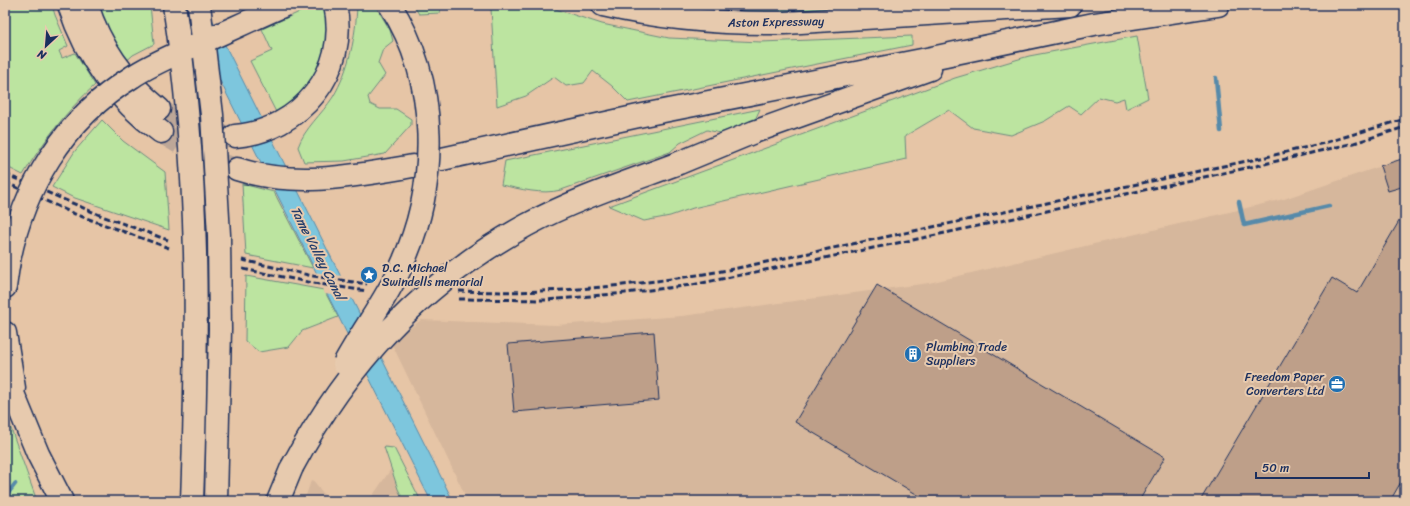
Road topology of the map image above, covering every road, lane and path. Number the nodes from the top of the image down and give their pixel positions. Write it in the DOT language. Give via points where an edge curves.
graph roads {
  1 [pos="69,5"];
  2 [pos="87,5"];
  3 [pos="174,5"];
  4 [pos="199,5"];
  5 [pos="285,5"];
  6 [pos="335,5"];
  7 [pos="390,5"];
  8 [pos="603,5"];
  9 [pos="1070,5"];
  10 [pos="1218,5"];
  11 [pos="1007,42"];
  12 [pos="150,109"];
  13 [pos="161,132"];
  14 [pos="235,136"];
  15 [pos="442,159"];
  16 [pos="413,166"];
  17 [pos="237,169"];
  18 [pos="5,287"];
  19 [pos="5,333"];
  20 [pos="5,374"];
  21 [pos="17,403"];
  22 [pos="292,467"];
  23 [pos="62,501"];
  24 [pos="192,501"];
  25 [pos="216,501"];
  26 [pos="278,501"];
  1 -- 12 [label="highway" via="81,37 120,96"];
  2 -- 12 [label="highway" via="109,53"];
  3 -- 24 [label="highway, bridge" via="188,120 195,249"];
  4 -- 25 [label="highway, bridge" via="212,115 219,235 220,329"];
  5 -- 18 [label="highway, bridge" via="143,70 110,92 81,118 55,149 30,193 13,241"];
  6 -- 14 [label="highway" via="338,27 336,48 331,67 322,85 301,110 273,127 254,134"];
  7 -- 22 [label="highway, bridge" via="410,45 422,86 429,141 429,171 425,197 412,240 400,268 329,390"];
  8 -- 9 [label="highway, Aston Expressway" via="680,20 750,24"];
  10 -- 11 [label="highway" via="1094,24"];
  11 -- 15 [label="highway" via="650,113"];
  11 -- 22 [label="highway, bridge" via="754,132 584,199 528,225 449,275 402,316 360,362 323,412"];
  12 -- 13 [label="highway"];
  16 -- 17 [label="highway" via="309,180 274,177"];
  19 -- 21 [label="highway"];
  20 -- 21 [label="highway"];
  21 -- 23 [label="highway"];
  22 -- 26 [label="highway"];
}
